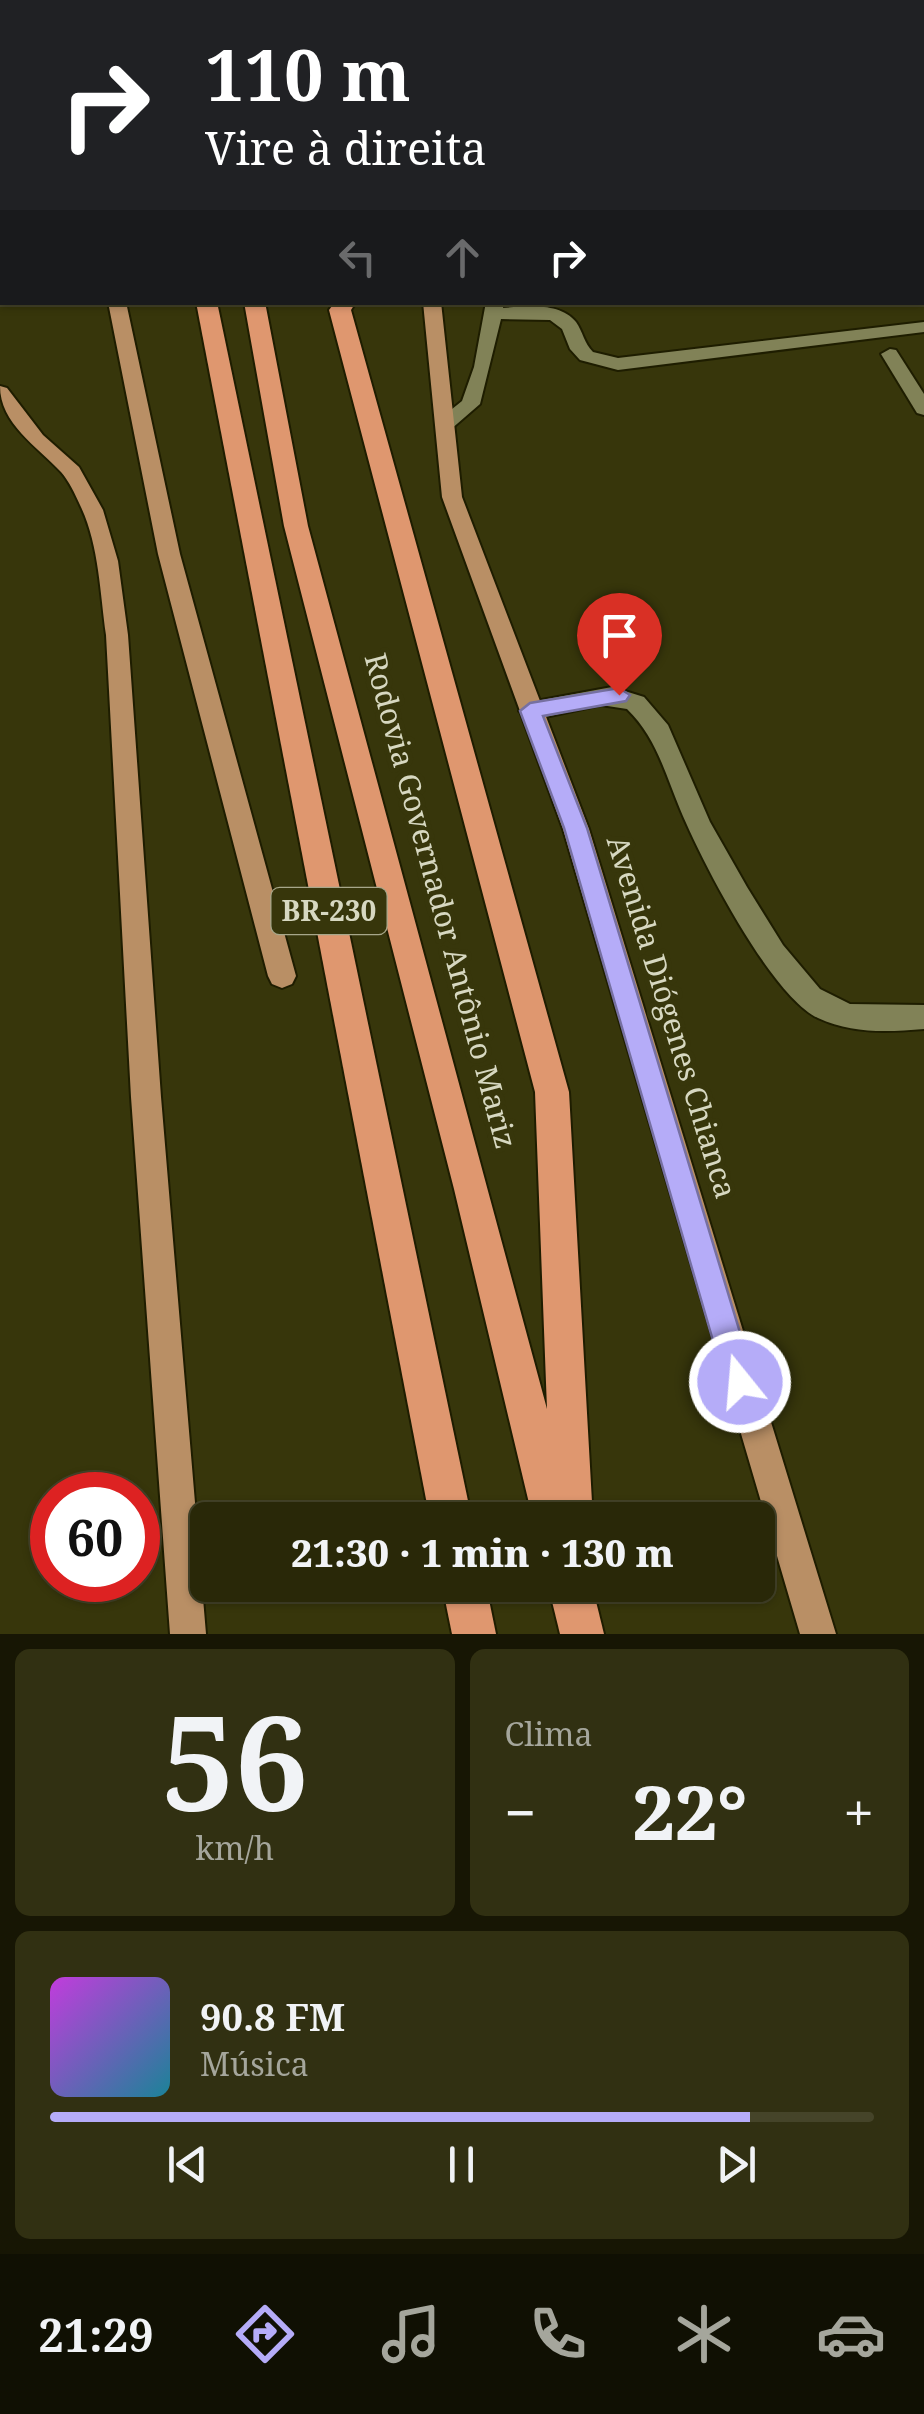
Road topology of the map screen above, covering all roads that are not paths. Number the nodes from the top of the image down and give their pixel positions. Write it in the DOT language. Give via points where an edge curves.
graph roads {
  1 [pos="118,305"];
  2 [pos="207,305"];
  3 [pos="255,305"];
  4 [pos="344,305"];
  5 [pos="432,305"];
  6 [pos="494,308"];
  7 [pos="924,327"];
  8 [pos="890,354"];
  9 [pos="0,392"];
  10 [pos="924,409"];
  11 [pos="443,426"];
  12 [pos="530,711"];
  13 [pos="282,976"];
  14 [pos="924,1017"];
  15 [pos="447,1502"];
  16 [pos="550,1502"];
  17 [pos="571,1502"];
  18 [pos="467,1602"];
  19 [pos="188,1634"];
  20 [pos="474,1634"];
  21 [pos="818,1634"];
  1 -- 13 [label="main road" via="169,554"];
  2 -- 15 [label="highway, BR-230"];
  3 -- 16 [label="highway, Rodovia Governador Antônio Mariz / BR-230" via="296,526"];
  4 -- 17 [label="highway" via="552,1092"];
  5 -- 11 [label="main road, Avenida Diógenes Chianca"];
  6 -- 7 [label="street" via="560,316 579,353 592,362 618,364"];
  6 -- 11 [label="street" via="471,404"];
  8 -- 10 [label="street"];
  9 -- 19 [label="main road" via="36,439 72,471 93,510 107,561"];
  11 -- 12 [label="main road, Avenida Diógenes Chianca" via="452,497"];
  12 -- 14 [label="street" via="619,695 639,705 659,729 699,822 786,973 824,1009 871,1021"];
  12 -- 21 [label="main road, Avenida Diógenes Chianca" via="576,828"];
  18 -- 20 [label="highway"];
}
